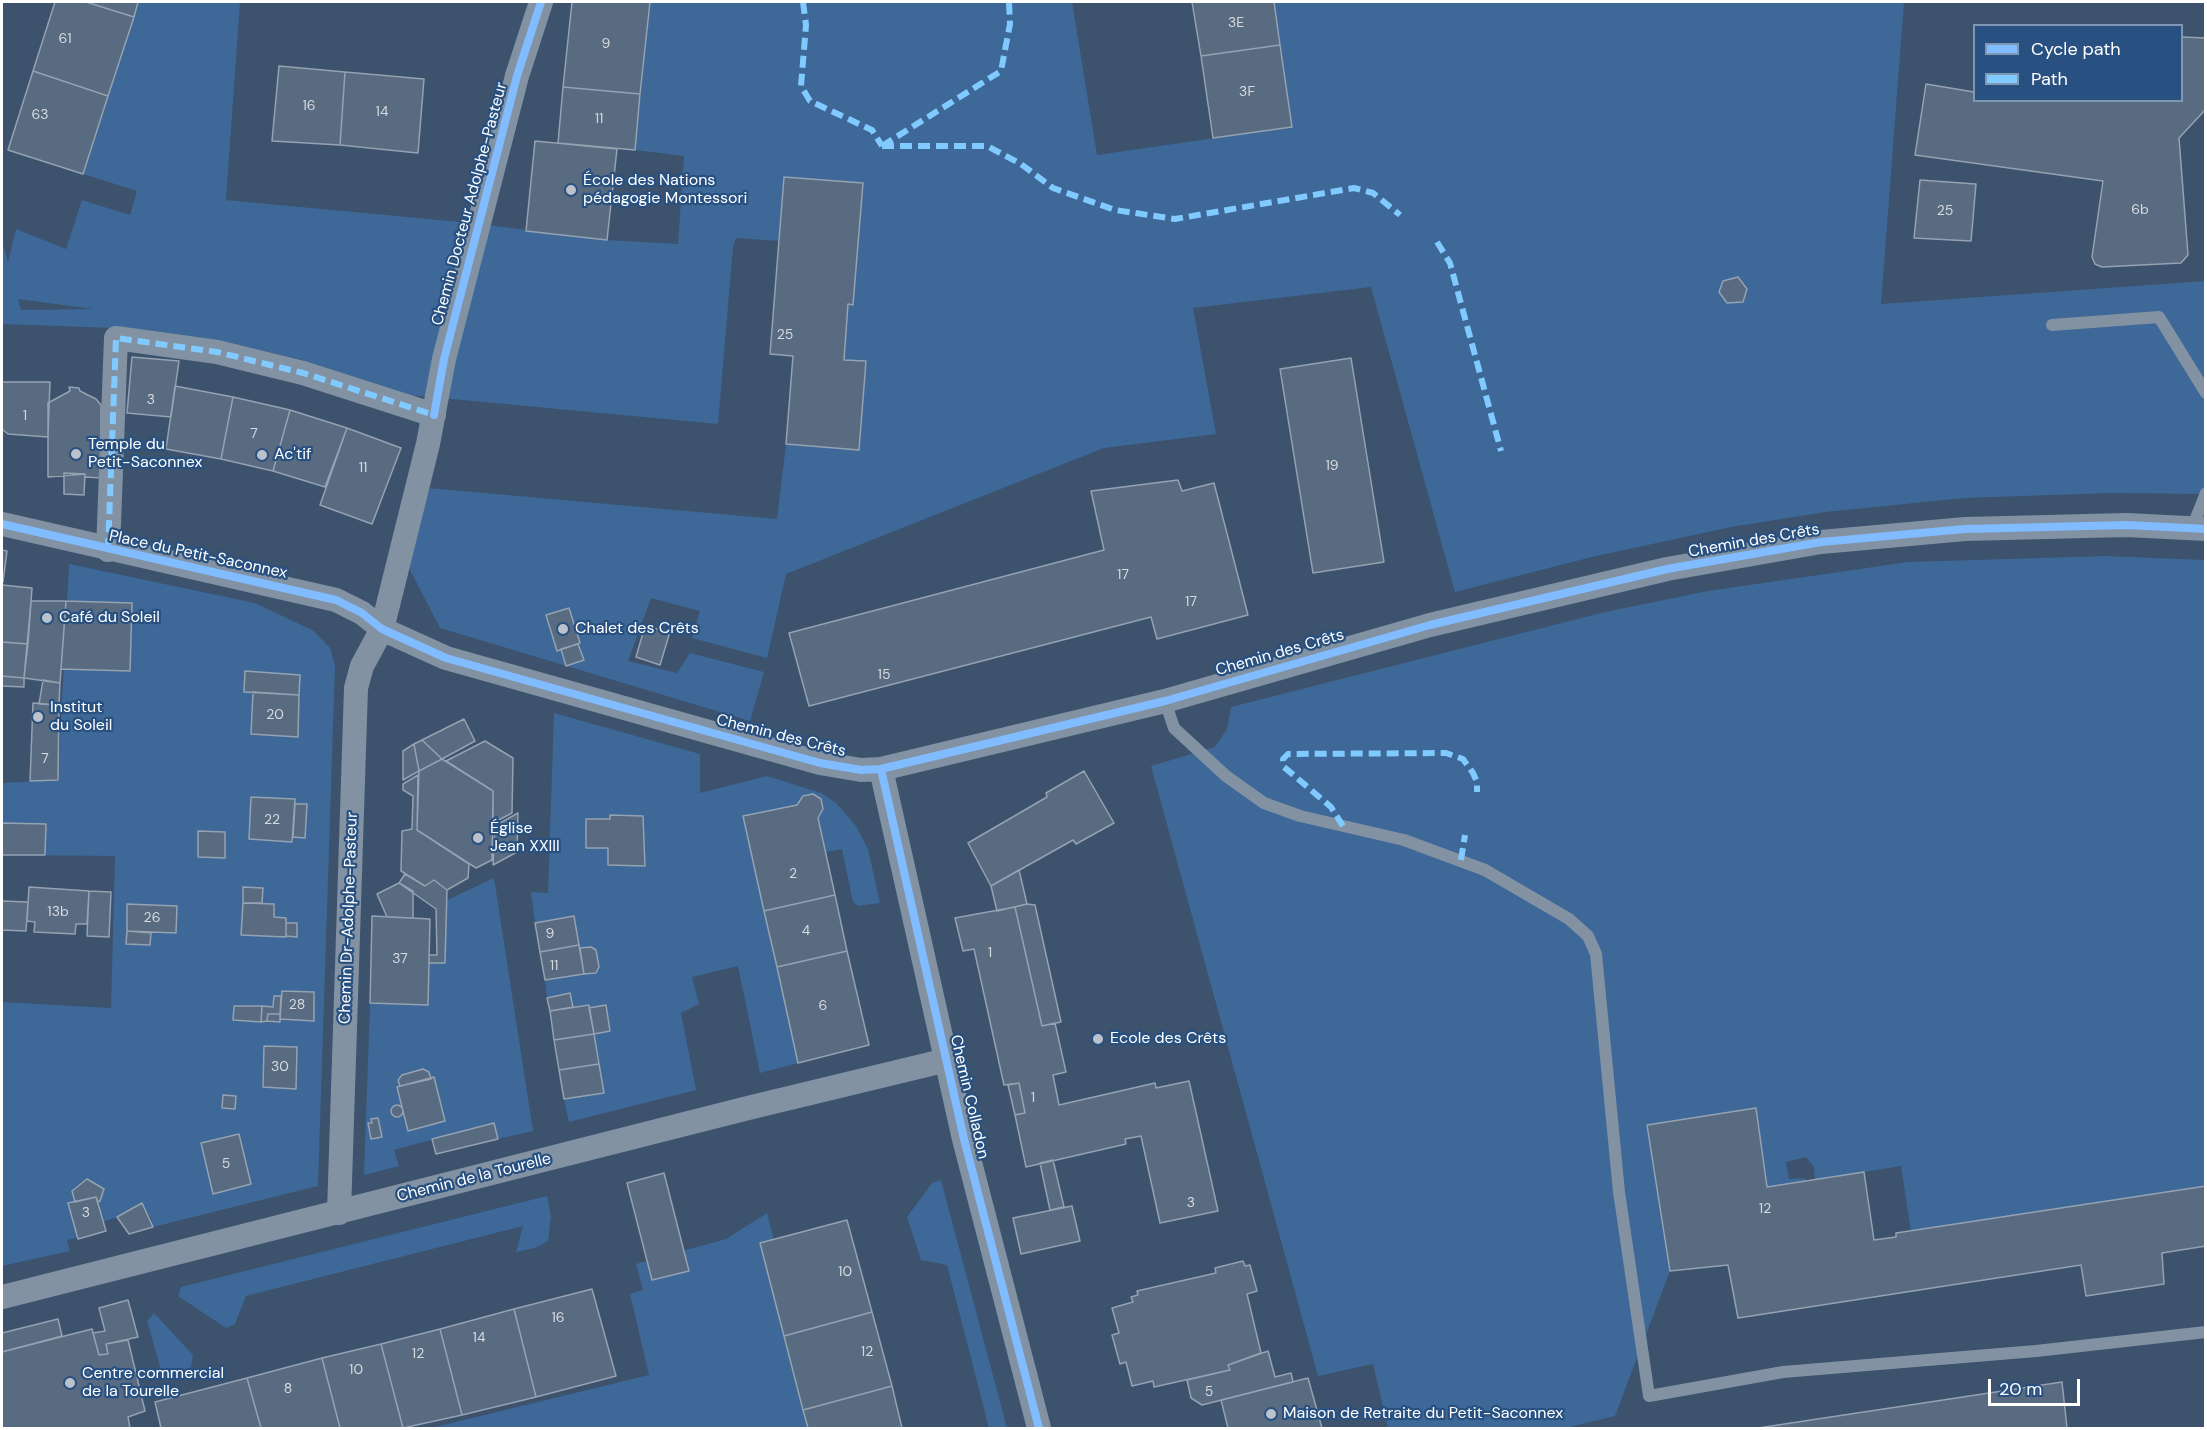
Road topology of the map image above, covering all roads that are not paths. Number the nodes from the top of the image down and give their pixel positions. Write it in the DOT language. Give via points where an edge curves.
graph roads {
  1 [pos="541,2"];
  2 [pos="2052,325"];
  3 [pos="2205,393"];
  4 [pos="434,415"];
  5 [pos="2205,493"];
  6 [pos="2,524"];
  7 [pos="2199,529"];
  8 [pos="108,550"];
  9 [pos="381,629"];
  10 [pos="1165,701"];
  11 [pos="881,769"];
  12 [pos="947,1060"];
  13 [pos="339,1213"];
  14 [pos="2,1297"];
  15 [pos="2205,1332"];
  16 [pos="1039,1428"];
  1 -- 4 [label="street, Chemin Docteur Adolphe-Pasteur" via="517,76 444,360"];
  2 -- 3 [label="lane" via="2159,317"];
  4 -- 8 [label="street, Place du Petit-Saconnex" via="303,373 217,352 116,338"];
  4 -- 9 [label="street, Chemin Docteur Adolphe-Pasteur"];
  5 -- 7 [label="lane"];
  6 -- 8 [label="street, Place du Petit-Saconnex"];
  7 -- 10 [label="street, Chemin des Crêts" via="2127,525 1965,529 1821,542 1667,569 1452,620"];
  8 -- 9 [label="street, Place du Petit-Saconnex" via="336,600 362,613"];
  9 -- 11 [label="street, Chemin des Crêts" via="446,658 540,685 820,762 861,770"];
  9 -- 13 [label="street, Chemin Dr-Adolphe-Pasteur" via="362,666 356,688"];
  10 -- 11 [label="street, Chemin des Crêts"];
  10 -- 15 [label="lane" via="1174,728 1226,776 1264,803 1300,816 1389,835 1485,870 1569,919 1588,936 1596,954 1619,1192 1649,1396 1783,1372"];
  11 -- 12 [label="street, Chemin Colladon"];
  12 -- 13 [label="street, Chemin de la Tourelle"];
  12 -- 16 [label="street, Chemin Colladon"];
  13 -- 14 [label="street, Chemin de la Tourelle"];
}
